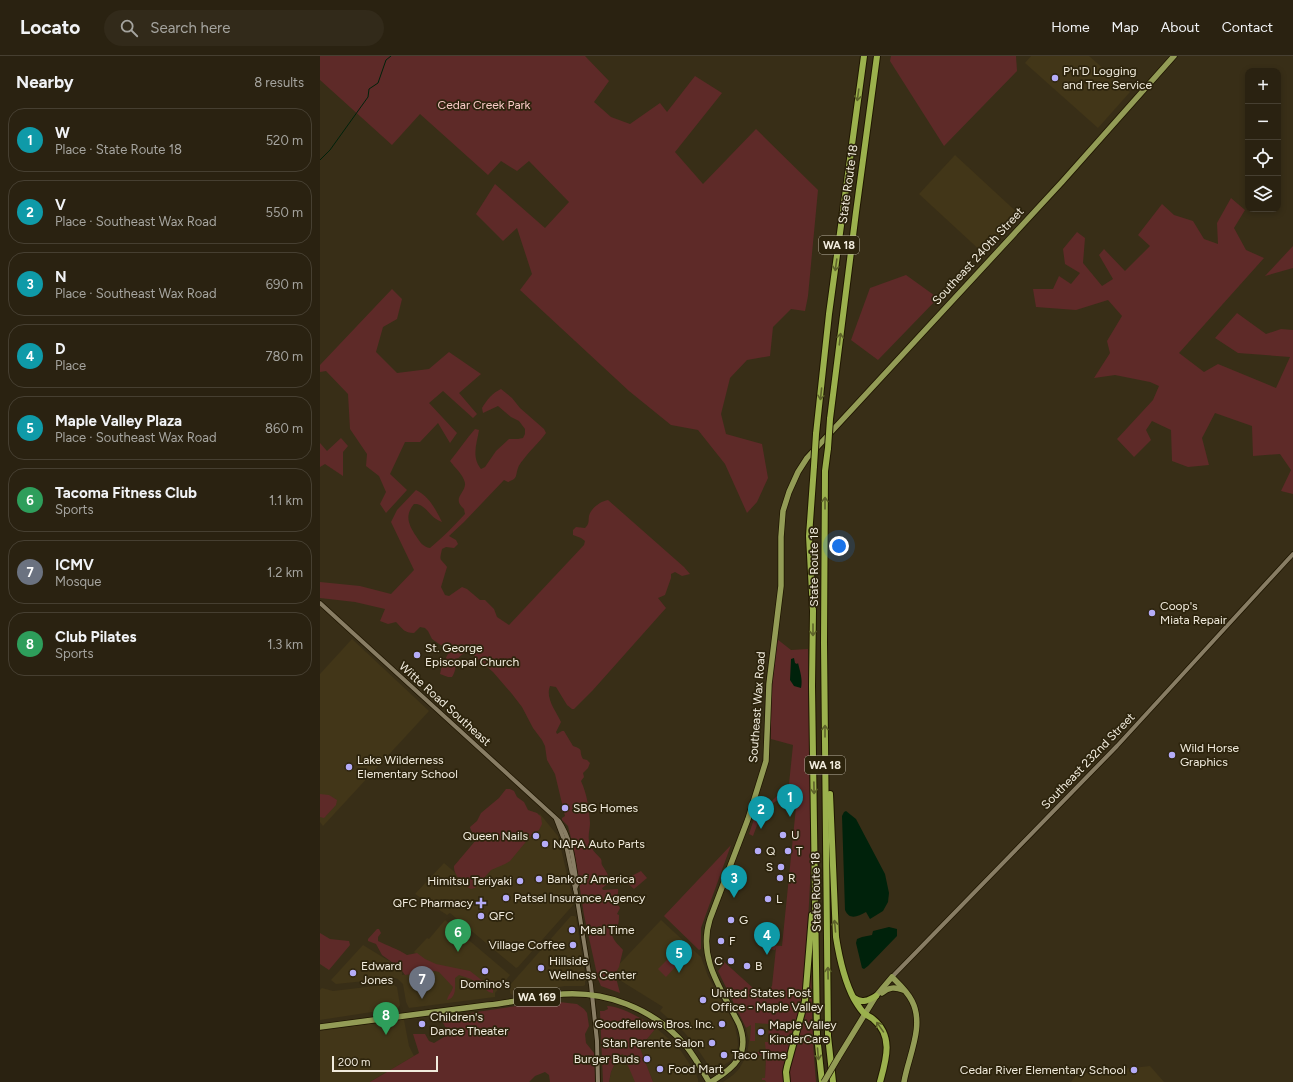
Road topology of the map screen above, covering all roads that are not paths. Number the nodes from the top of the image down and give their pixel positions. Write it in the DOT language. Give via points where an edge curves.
graph roads {
  1 [pos="864,56"];
  2 [pos="877,56"];
  3 [pos="1174,56"];
  4 [pos="798,472"];
  5 [pos="1293,554"];
  6 [pos="320,603"];
  7 [pos="825,745"];
  8 [pos="556,819"];
  9 [pos="568,855"];
  10 [pos="575,873"];
  11 [pos="814,875"];
  12 [pos="575,889"];
  13 [pos="892,977"];
  14 [pos="907,992"];
  15 [pos="592,995"];
  16 [pos="876,996"];
  17 [pos="853,997"];
  18 [pos="871,1004"];
  19 [pos="865,1014"];
  20 [pos="320,1027"];
  21 [pos="598,1082"];
  22 [pos="710,1082"];
  23 [pos="787,1082"];
  24 [pos="823,1082"];
  25 [pos="833,1082"];
  26 [pos="880,1082"];
  27 [pos="904,1082"];
  1 -- 11 [label="highway, State Route 18 / WA 18, one-way, bridge" via="829,314 816,434 809,536 813,611"];
  7 -- 2 [label="highway, State Route 18 / WA 18, one-way, bridge" via="825,479 830,419"];
  3 -- 4 [label="main road, Southeast 240th Street" via="1062,182 807,458"];
  4 -- 22 [label="main road, Southeast Wax Road" via="783,511 780,586 769,677 766,761 706,936 706,952 710,966 739,1024 743,1034 743,1045 734,1066"];
  5 -- 13 [label="street, Southeast 232nd Street" via="1117,746"];
  6 -- 8 [label="street, Witte Road Southeast"];
  17 -- 7 [label="highway, one-way" via="839,955 834,926"];
  25 -- 7 [label="highway, State Route 18 / WA 18, one-way" via="828,1036"];
  8 -- 9 [label="street, Witte Road Southeast"];
  8 -- 10 [label="street, Witte Road Southeast" via="568,839"];
  9 -- 10 [label="street"];
  9 -- 12 [label="street, Witte Road Southeast"];
  10 -- 12 [label="street, Witte Road Southeast"];
  11 -- 23 [label="highway" via="805,1002 787,1066"];
  11 -- 24 [label="highway, State Route 18 / WA 18, one-way" via="817,1035"];
  12 -- 15 [label="street, Witte Road Southeast"];
  13 -- 14 [label="main road"];
  13 -- 16 [label="main road"];
  14 -- 18 [label="main road" via="888,988"];
  14 -- 27 [label="main road" via="913,1003 916,1024"];
  15 -- 20 [label="main road, WA 169" via="553,994 507,1003"];
  15 -- 21 [label="street, Witte Road Southeast"];
  15 -- 22 [label="main road, WA 169" via="625,1003 662,1024 687,1047"];
  16 -- 17 [label="highway" via="863,1001"];
  16 -- 18 [label="main road"];
  17 -- 19 [label="highway"];
  18 -- 19 [label="main road"];
  19 -- 24 [label="main road, bridge"];
  26 -- 19 [label="highway, one-way" via="887,1051 885,1034 877,1022"];
}
